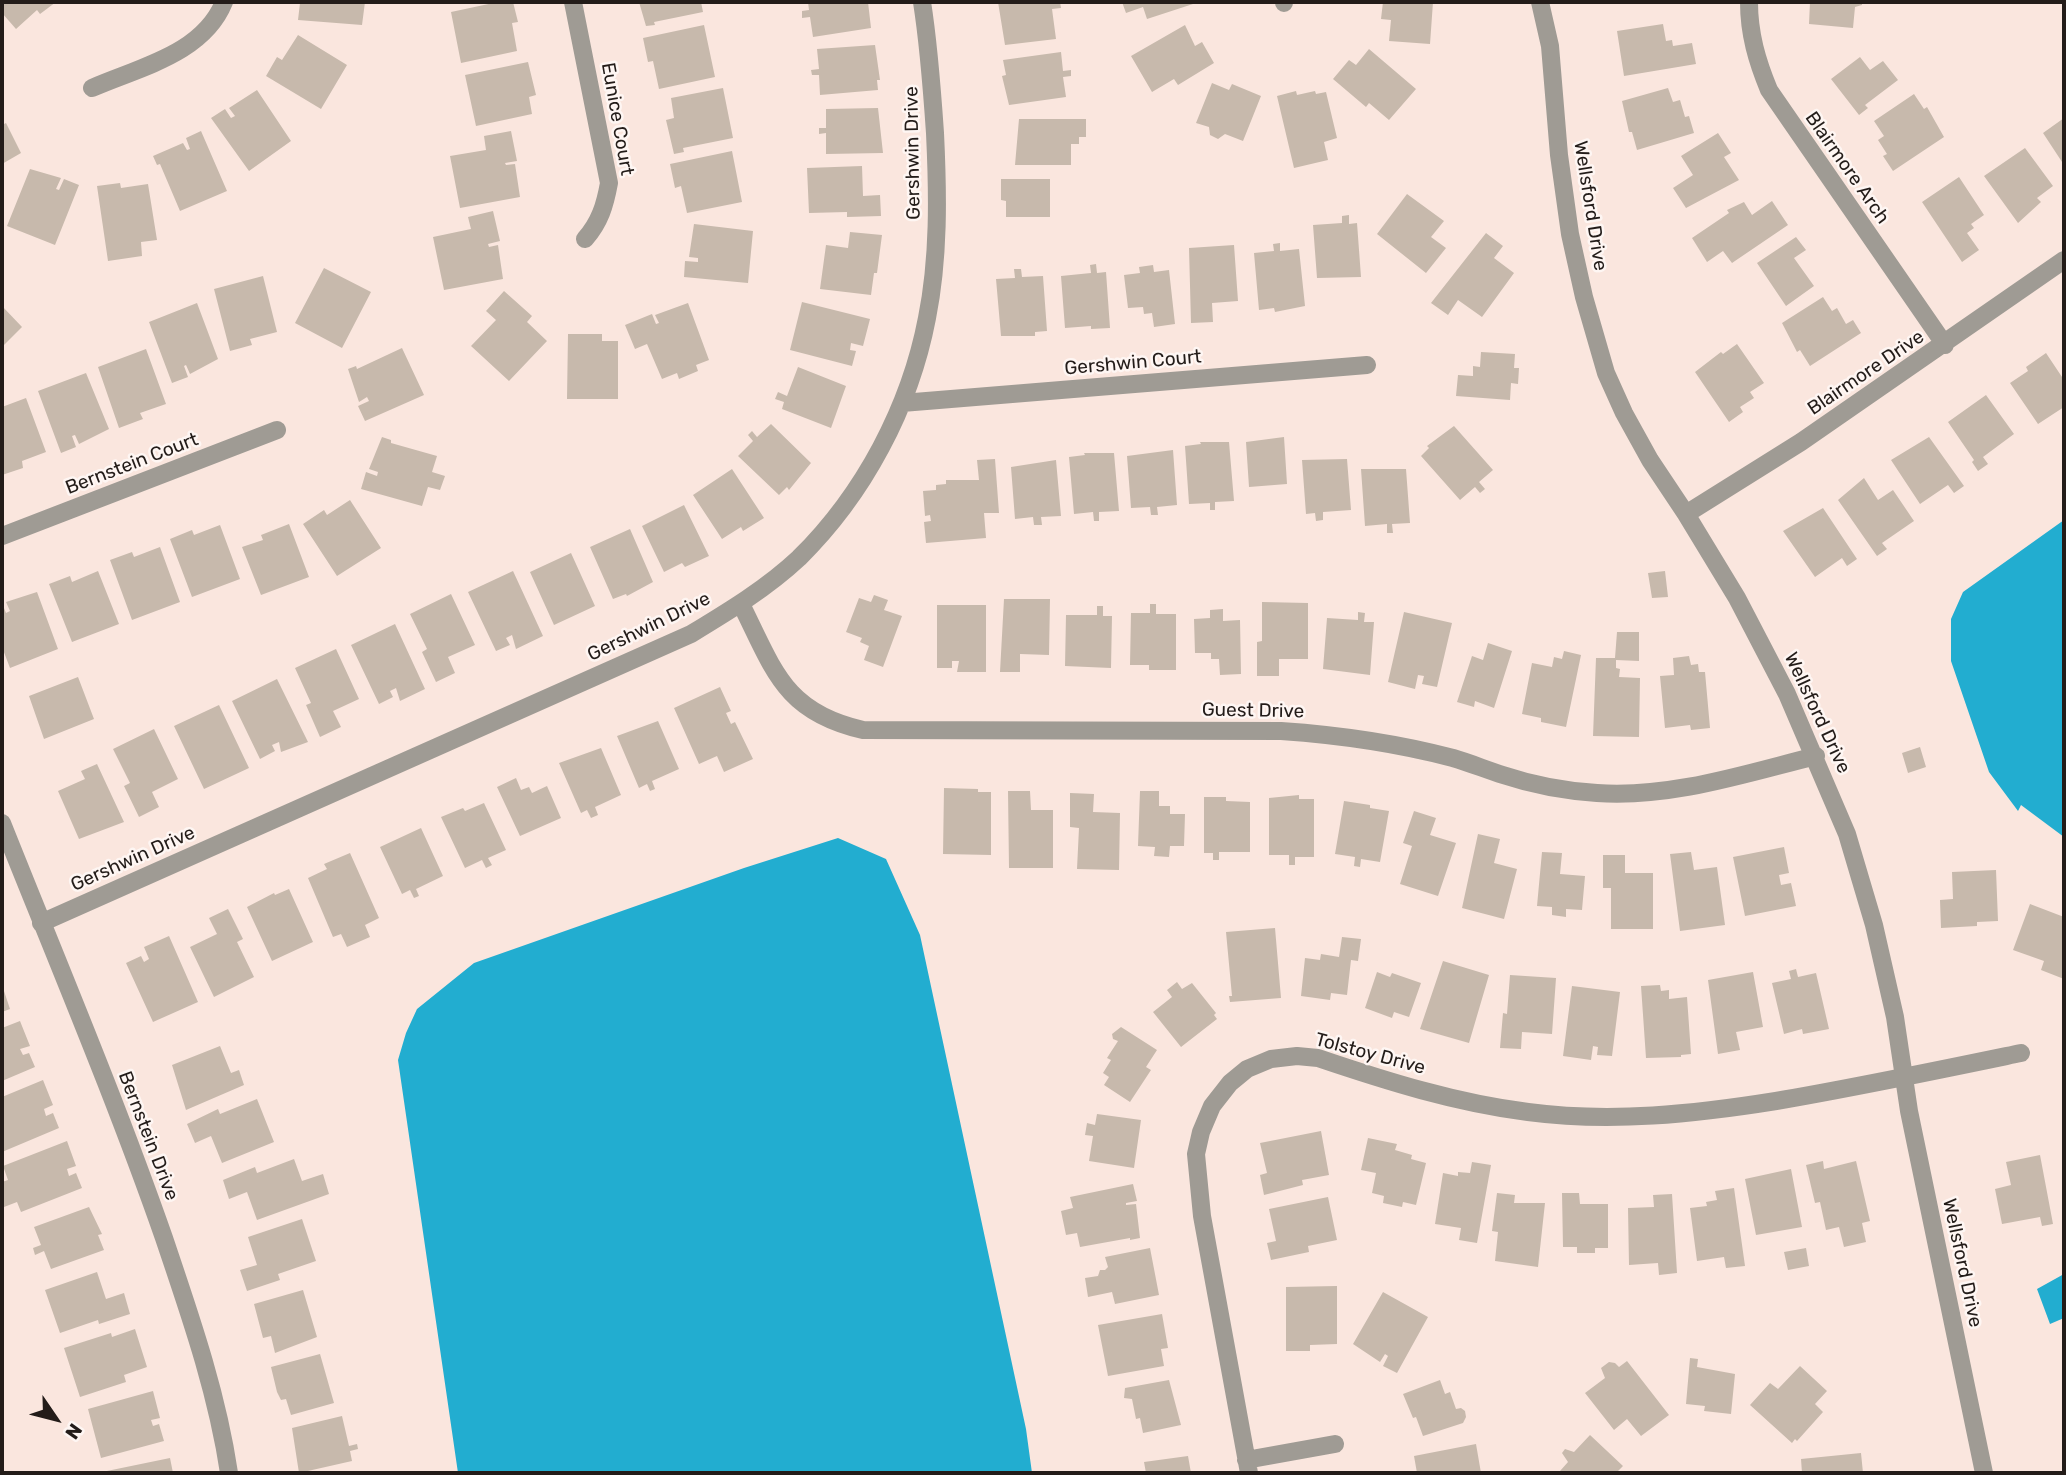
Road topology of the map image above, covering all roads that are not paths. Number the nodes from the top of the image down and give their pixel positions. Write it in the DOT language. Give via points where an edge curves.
graph roads {
  1 [pos="224,2"];
  2 [pos="573,2"];
  3 [pos="922,2"];
  4 [pos="1540,2"];
  5 [pos="1749,2"];
  6 [pos="92,88"];
  7 [pos="585,239"];
  8 [pos="2064,260"];
  9 [pos="1945,345"];
  10 [pos="1367,365"];
  11 [pos="902,403"];
  12 [pos="277,430"];
  13 [pos="1686,514"];
  14 [pos="2,536"];
  15 [pos="741,604"];
  16 [pos="1816,756"];
  17 [pos="2,823"];
  18 [pos="41,923"];
  19 [pos="2021,1053"];
  20 [pos="1904,1077"];
  21 [pos="1335,1444"];
  22 [pos="1248,1466"];
  23 [pos="229,1473"];
  24 [pos="1984,1473"];
  1 -- 6 [label="street" via="203,35 188,47"];
  2 -- 7 [label="street, Eunice Court" via="609,183 605,207"];
  3 -- 11 [label="street, Gershwin Drive" via="932,75 937,181 934,263 927,318"];
  4 -- 13 [label="street, Wellsford Drive" via="1550,46 1570,234 1584,297 1606,373 1624,413"];
  5 -- 9 [label="street, Blairmore Arch" via="1756,58 1769,90"];
  8 -- 9 [label="street, Blairmore Drive"];
  9 -- 13 [label="street, Blairmore Drive"];
  10 -- 11 [label="street, Gershwin Court"];
  11 -- 15 [label="street, Gershwin Drive" via="855,491 821,535"];
  12 -- 14 [label="street, Bernstein Court"];
  13 -- 16 [label="street, Wellsford Drive" via="1737,598"];
  15 -- 16 [label="street, Guest Drive" via="787,690 811,712 863,730 1321,734 1388,743 1546,786 1597,793 1689,788"];
  15 -- 18 [label="street, Gershwin Drive" via="691,634"];
  16 -- 20 [label="street, Wellsford Drive" via="1847,834 1874,925"];
  17 -- 18 [label="street, Bernstein Drive"];
  18 -- 23 [label="street, Bernstein Drive" via="136,1159 197,1335"];
  19 -- 20 [label="street, Tolstoy Drive"];
  20 -- 22 [label="street, Tolstoy Drive" via="1713,1111 1635,1116 1528,1112 1449,1097 1318,1058 1271,1059 1247,1069 1212,1106 1196,1154 1204,1229"];
  20 -- 24 [label="street, Wellsford Drive"];
  21 -- 22 [label="street"];
}
